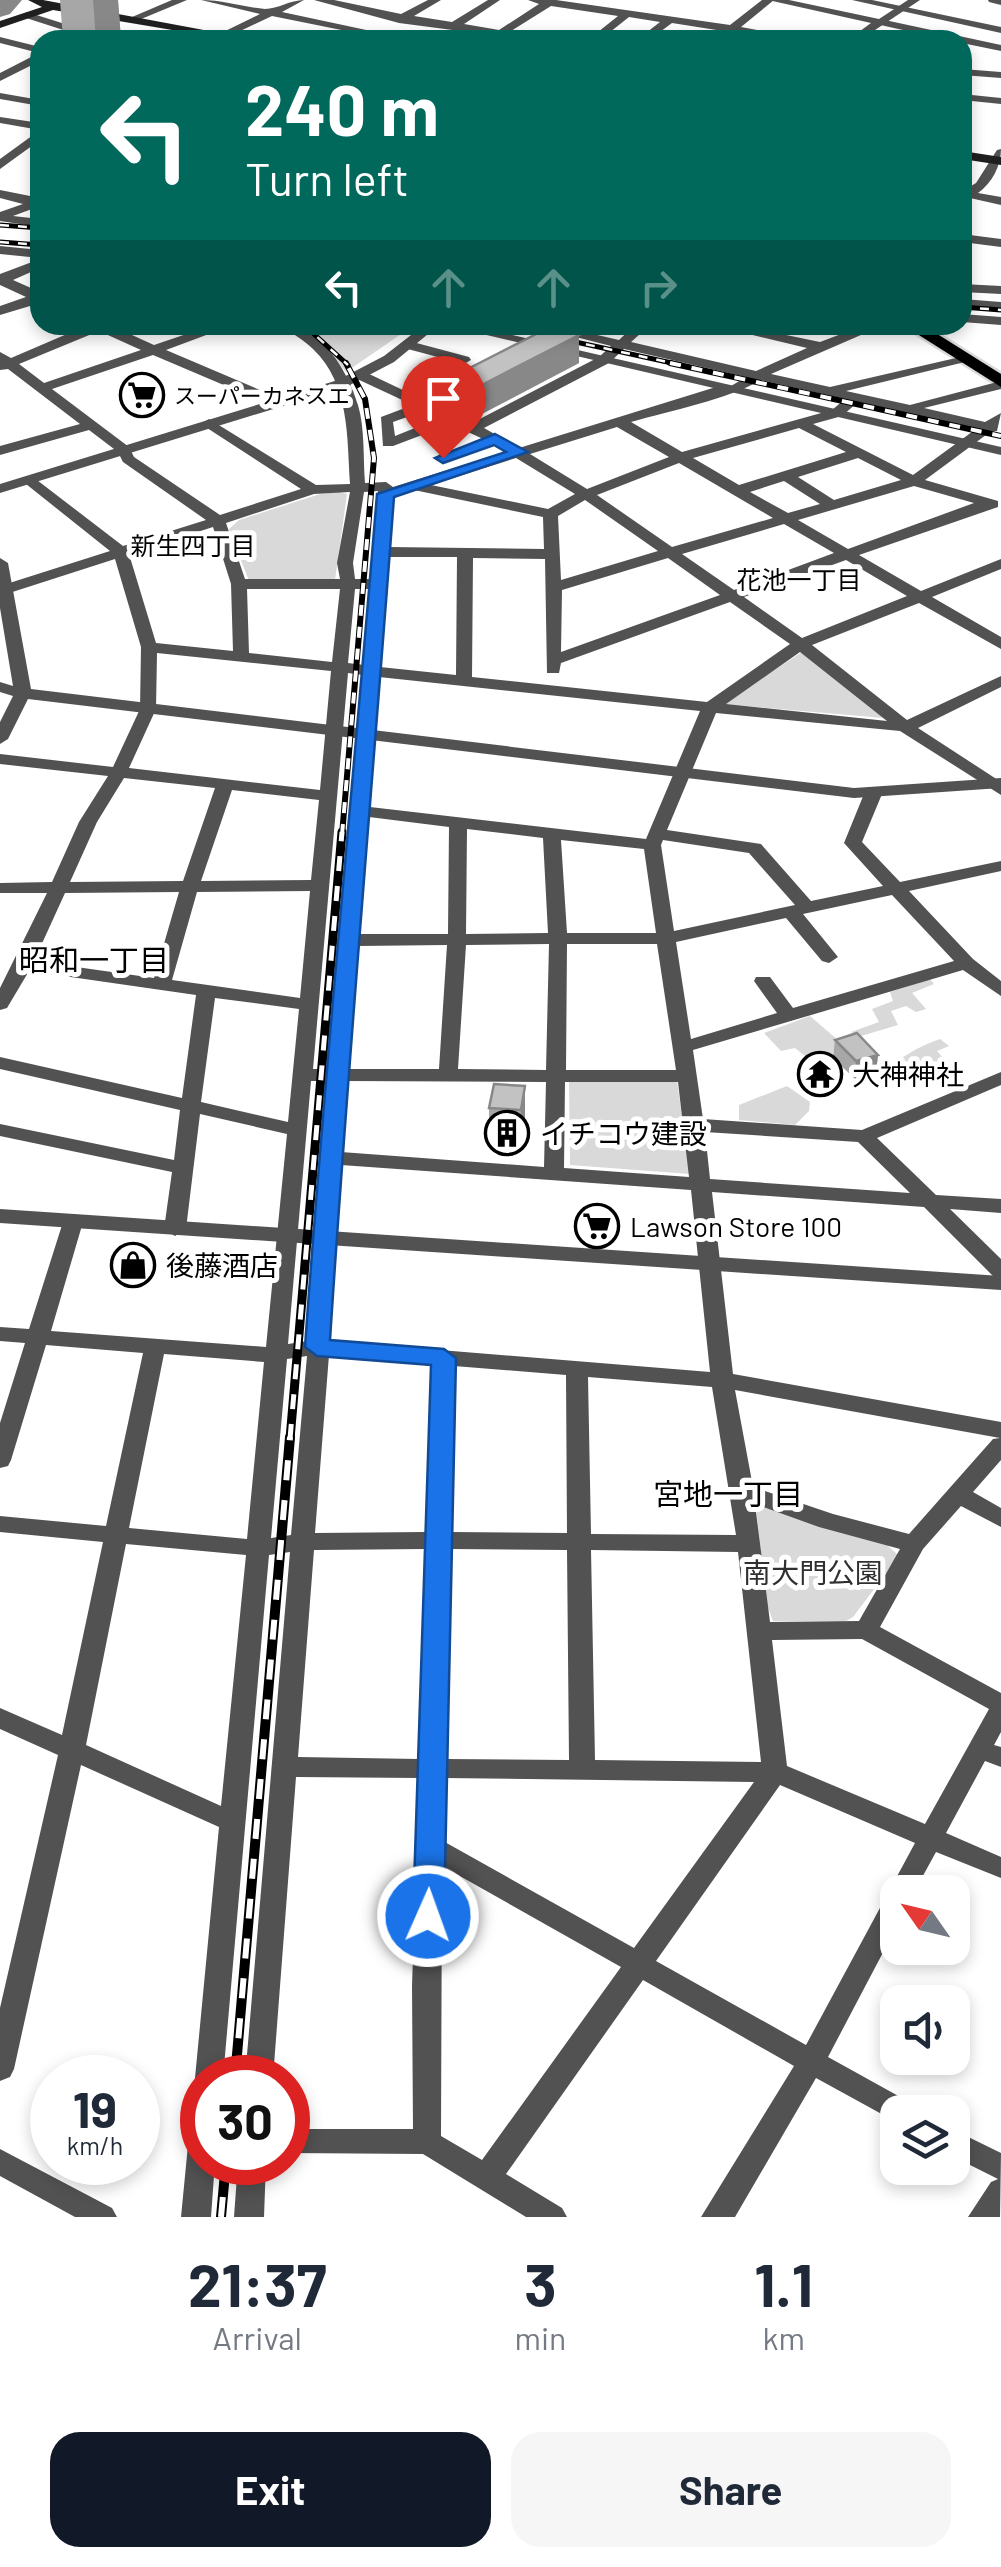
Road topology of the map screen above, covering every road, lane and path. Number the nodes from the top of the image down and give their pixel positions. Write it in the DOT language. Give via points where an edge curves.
graph roads {
  1 [pos="33,0"];
  2 [pos="73,0"];
  3 [pos="182,0"];
  4 [pos="206,0"];
  5 [pos="300,0"];
  6 [pos="319,0"];
  7 [pos="436,0"];
  8 [pos="495,0"];
  9 [pos="532,0"];
  10 [pos="620,0"];
  11 [pos="771,0"];
  12 [pos="857,0"];
  13 [pos="915,0"];
  14 [pos="994,0"];
  15 [pos="551,1"];
  16 [pos="1001,2"];
  17 [pos="52,7"];
  18 [pos="901,9"];
  19 [pos="604,10"];
  20 [pos="270,13"];
  21 [pos="628,13"];
  22 [pos="27,16"];
  23 [pos="111,17"];
  24 [pos="404,18"];
  25 [pos="130,20"];
  26 [pos="670,20"];
  27 [pos="880,22"];
  28 [pos="0,25"];
  29 [pos="454,26"];
  30 [pos="732,29"];
  31 [pos="72,30"];
  32 [pos="87,30"];
  33 [pos="178,30"];
  34 [pos="234,30"];
  35 [pos="339,30"];
  36 [pos="381,30"];
  37 [pos="470,30"];
  38 [pos="505,30"];
  39 [pos="605,30"];
  40 [pos="656,30"];
  41 [pos="739,30"];
  42 [pos="868,30"];
  43 [pos="913,30"];
  44 [pos="1001,30"];
  45 [pos="0,40"];
  46 [pos="972,44"];
  47 [pos="1001,51"];
  48 [pos="972,52"];
  49 [pos="30,55"];
  50 [pos="30,62"];
  51 [pos="972,73"];
  52 [pos="1001,75"];
  53 [pos="0,78"];
  54 [pos="0,96"];
  55 [pos="972,98"];
  56 [pos="30,101"];
  57 [pos="1001,101"];
  58 [pos="0,120"];
  59 [pos="30,128"];
  60 [pos="30,140"];
  61 [pos="0,147"];
  62 [pos="20,150"];
  63 [pos="30,152"];
  64 [pos="972,156"];
  65 [pos="999,158"];
  66 [pos="0,165"];
  67 [pos="981,185"];
  68 [pos="1001,186"];
  69 [pos="972,189"];
  70 [pos="0,194"];
  71 [pos="972,194"];
  72 [pos="30,201"];
  73 [pos="1001,201"];
  74 [pos="30,206"];
  75 [pos="0,217"];
  76 [pos="30,222"];
  77 [pos="972,239"];
  78 [pos="1001,243"];
  79 [pos="0,250"];
  80 [pos="30,253"];
  81 [pos="30,267"];
  82 [pos="1,280"];
  83 [pos="972,289"];
  84 [pos="1001,290"];
  85 [pos="30,294"];
  86 [pos="30,301"];
  87 [pos="972,304"];
  88 [pos="1001,306"];
  89 [pos="0,311"];
  90 [pos="972,319"];
  91 [pos="1001,321"];
  92 [pos="75,335"];
  93 [pos="120,335"];
  94 [pos="197,335"];
  95 [pos="302,335"];
  96 [pos="420,335"];
  97 [pos="495,335"];
  98 [pos="632,335"];
  99 [pos="767,335"];
  100 [pos="849,335"];
  101 [pos="927,335"];
  102 [pos="409,344"];
  103 [pos="820,346"];
  104 [pos="154,350"];
  105 [pos="964,358"];
  106 [pos="464,360"];
  107 [pos="604,360"];
  108 [pos="3,362"];
  109 [pos="775,364"];
  110 [pos="754,374"];
  111 [pos="360,375"];
  112 [pos="343,383"];
  113 [pos="1001,384"];
  114 [pos="42,388"];
  115 [pos="734,390"];
  116 [pos="829,390"];
  117 [pos="858,396"];
  118 [pos="276,402"];
  119 [pos="427,405"];
  120 [pos="910,408"];
  121 [pos="837,414"];
  122 [pos="1001,417"];
  123 [pos="453,418"];
  124 [pos="618,421"];
  125 [pos="209,423"];
  126 [pos="802,424"];
  127 [pos="92,425"];
  128 [pos="473,428"];
  129 [pos="993,428"];
  130 [pos="495,439"];
  131 [pos="968,443"];
  132 [pos="124,450"];
  133 [pos="0,451"];
  134 [pos="1001,451"];
  135 [pos="520,452"];
  136 [pos="858,453"];
  137 [pos="443,458"];
  138 [pos="680,458"];
  139 [pos="786,476"];
  140 [pos="28,480"];
  141 [pos="914,481"];
  142 [pos="2,486"];
  143 [pos="358,486"];
  144 [pos="414,486"];
  145 [pos="313,490"];
  146 [pos="737,492"];
  147 [pos="584,493"];
  148 [pos="386,494"];
  149 [pos="831,504"];
  150 [pos="995,505"];
  151 [pos="550,514"];
  152 [pos="783,518"];
  153 [pos="218,522"];
  154 [pos="121,552"];
  155 [pos="382,552"];
  156 [pos="465,552"];
  157 [pos="671,553"];
  158 [pos="551,554"];
  159 [pos="848,556"];
  160 [pos="0,564"];
  161 [pos="1001,564"];
  162 [pos="238,584"];
  163 [pos="348,584"];
  164 [pos="379,584"];
  165 [pos="554,587"];
  166 [pos="3,590"];
  167 [pos="731,596"];
  168 [pos="917,596"];
  169 [pos="801,644"];
  170 [pos="1001,644"];
  171 [pos="149,647"];
  172 [pos="241,658"];
  173 [pos="553,660"];
  174 [pos="340,667"];
  175 [pos="370,668"];
  176 [pos="464,678"];
  177 [pos="1001,681"];
  178 [pos="0,687"];
  179 [pos="552,688"];
  180 [pos="23,693"];
  181 [pos="710,706"];
  182 [pos="148,709"];
  183 [pos="905,727"];
  184 [pos="334,732"];
  185 [pos="365,736"];
  186 [pos="0,739"];
  187 [pos="0,759"];
  188 [pos="684,771"];
  189 [pos="119,772"];
  190 [pos="225,785"];
  191 [pos="999,787"];
  192 [pos="874,794"];
  193 [pos="328,796"];
  194 [pos="360,811"];
  195 [pos="458,822"];
  196 [pos="552,833"];
  197 [pos="654,839"];
  198 [pos="1001,866"];
  199 [pos="321,885"];
  200 [pos="193,886"];
  201 [pos="0,888"];
  202 [pos="57,888"];
  203 [pos="898,890"];
  204 [pos="799,910"];
  205 [pos="666,938"];
  206 [pos="347,940"];
  207 [pos="458,940"];
  208 [pos="558,940"];
  209 [pos="829,957"];
  210 [pos="966,963"];
  211 [pos="24,965"];
  212 [pos="763,981"];
  213 [pos="162,984"];
  214 [pos="206,990"];
  215 [pos="1001,990"];
  216 [pos="0,1004"];
  217 [pos="308,1005"];
  218 [pos="789,1016"];
  219 [pos="683,1047"];
  220 [pos="0,1063"];
  221 [pos="302,1075"];
  222 [pos="335,1076"];
  223 [pos="686,1076"];
  224 [pos="448,1077"];
  225 [pos="557,1078"];
  226 [pos="1001,1078"];
  227 [pos="192,1106"];
  228 [pos="694,1125"];
  229 [pos="0,1130"];
  230 [pos="298,1130"];
  231 [pos="864,1136"];
  232 [pos="331,1158"];
  233 [pos="182,1168"];
  234 [pos="554,1174"];
  235 [pos="701,1184"];
  236 [pos="930,1201"];
  237 [pos="1001,1206"];
  238 [pos="0,1216"];
  239 [pos="73,1222"];
  240 [pos="175,1229"];
  241 [pos="287,1237"];
  242 [pos="327,1240"];
  243 [pos="709,1266"];
  244 [pos="1001,1271"];
  245 [pos="1001,1283"];
  246 [pos="0,1334"];
  247 [pos="38,1336"];
  248 [pos="155,1346"];
  249 [pos="317,1347"];
  250 [pos="276,1353"];
  251 [pos="444,1358"];
  252 [pos="577,1368"];
  253 [pos="722,1380"];
  254 [pos="7,1415"];
  255 [pos="1001,1430"];
  256 [pos="1001,1445"];
  257 [pos="0,1460"];
  258 [pos="958,1492"];
  259 [pos="742,1497"];
  260 [pos="1001,1519"];
  261 [pos="0,1524"];
  262 [pos="115,1535"];
  263 [pos="440,1540"];
  264 [pos="301,1542"];
  265 [pos="578,1542"];
  266 [pos="748,1544"];
  267 [pos="914,1544"];
  268 [pos="258,1548"];
  269 [pos="866,1630"];
  270 [pos="758,1631"];
  271 [pos="1001,1707"];
  272 [pos="0,1718"];
  273 [pos="72,1750"];
  274 [pos="990,1753"];
  275 [pos="282,1767"];
  276 [pos="433,1767"];
  277 [pos="582,1769"];
  278 [pos="775,1772"];
  279 [pos="233,1822"];
  280 [pos="930,1837"];
  281 [pos="431,1847"];
  282 [pos="1001,1868"];
  283 [pos="910,1875"];
  284 [pos="880,1931"];
  285 [pos="638,1966"];
  286 [pos="211,2055"];
  287 [pos="260,2055"];
  288 [pos="810,2062"];
  289 [pos="0,2068"];
  290 [pos="880,2100"];
  291 [pos="310,2141"];
  292 [pos="427,2142"];
  293 [pos="970,2151"];
  294 [pos="0,2162"];
  295 [pos="1001,2168"];
  296 [pos="487,2177"];
  297 [pos="199,2185"];
  298 [pos="251,2185"];
  299 [pos="1001,2191"];
  300 [pos="102,2217"];
  301 [pos="196,2217"];
  302 [pos="249,2217"];
  303 [pos="552,2217"];
  304 [pos="716,2217"];
  305 [pos="983,2217"];
  1 -- 17 [label="main road"];
  2 -- 17 [label="street"];
  3 -- 25 [label="street"];
  4 -- 20 [label="street"];
  5 -- 20 [label="street"];
  6 -- 24 [label="street"];
  7 -- 24 [label="street"];
  8 -- 29 [label="street"];
  9 -- 15 [label="street"];
  10 -- 19 [label="street"];
  11 -- 27 [label="street"];
  11 -- 30 [label="street"];
  12 -- 18 [label="street"];
  13 -- 18 [label="street"];
  14 -- 16 [label="street"];
  15 -- 19 [label="street"];
  15 -- 38 [label="street"];
  17 -- 22 [label="main road"];
  17 -- 23 [label="main road"];
  18 -- 27 [label="street"];
  18 -- 44 [label="street"];
  19 -- 21 [label="street"];
  20 -- 34 [label="street"];
  20 -- 35 [label="street"];
  21 -- 26 [label="street"];
  21 -- 39 [label="street"];
  22 -- 28 [label="main road"];
  22 -- 31 [label="street"];
  23 -- 25 [label="main road"];
  23 -- 32 [label="street"];
  24 -- 29 [label="street"];
  24 -- 36 [label="street"];
  25 -- 33 [label="main road"];
  26 -- 30 [label="street"];
  26 -- 40 [label="street"];
  27 -- 42 [label="street"];
  27 -- 43 [label="street"];
  29 -- 37 [label="street"];
  30 -- 41 [label="street"];
  45 -- 49 [label="street"];
  46 -- 47 [label="street"];
  47 -- 48 [label="street"];
  50 -- 53 [label="street"];
  51 -- 52 [label="street"];
  54 -- 56 [label="street"];
  55 -- 57 [label="street"];
  58 -- 59 [label="street"];
  60 -- 62 [label="street"];
  61 -- 62 [label="street"];
  62 -- 63 [label="street"];
  62 -- 66 [label="street"];
  64 -- 65 [label="main road"];
  65 -- 67 [label="street"];
  67 -- 68 [label="street"];
  67 -- 69 [label="street"];
  70 -- 72 [label="street"];
  71 -- 73 [label="street"];
  74 -- 75 [label="street"];
  75 -- 76 [label="street"];
  77 -- 78 [label="street"];
  79 -- 80 [label="street"];
  81 -- 82 [label="street"];
  82 -- 85 [label="street"];
  83 -- 84 [label="street"];
  86 -- 89 [label="street"];
  87 -- 88 [label="street"];
  90 -- 91 [label="street"];
  92 -- 108 [label="street"];
  93 -- 104 [label="street"];
  94 -- 104 [label="street"];
  95 -- 112 [label="street" via="320,348"];
  96 -- 102 [label="street"];
  97 -- 107 [label="street"];
  98 -- 107 [label="street"];
  98 -- 109 [label="street"];
  98 -- 110 [label="street"];
  99 -- 103 [label="street"];
  100 -- 103 [label="street"];
  101 -- 105 [label="main road"];
  102 -- 106 [label="street"];
  102 -- 111 [label="street"];
  103 -- 109 [label="street"];
  104 -- 114 [label="street"];
  104 -- 118 [label="street"];
  105 -- 113 [label="main road"];
  105 -- 116 [label="street"];
  107 -- 115 [label="street"];
  107 -- 128 [label="street"];
  108 -- 114 [label="street"];
  109 -- 110 [label="street"];
  110 -- 115 [label="street"];
  110 -- 116 [label="street"];
  111 -- 112 [label="street"];
  111 -- 119 [label="street"];
  112 -- 118 [label="street"];
  112 -- 143 [label="street" via="352,407"];
  113 -- 120 [label="street"];
  114 -- 127 [label="street"];
  115 -- 121 [label="street"];
  115 -- 124 [label="street"];
  116 -- 117 [label="street"];
  117 -- 120 [label="street"];
  117 -- 121 [label="street"];
  118 -- 125 [label="street"];
  119 -- 123 [label="street"];
  119 -- 123 [label="street" via="386,420 388,442"];
  120 -- 129 [label="street"];
  121 -- 126 [label="street"];
  121 -- 131 [label="street"];
  122 -- 129 [label="street"];
  123 -- 128 [label="street"];
  124 -- 135 [label="street"];
  124 -- 138 [label="street"];
  125 -- 132 [label="street"];
  125 -- 145 [label="street"];
  126 -- 136 [label="street"];
  126 -- 138 [label="street"];
  127 -- 132 [label="street"];
  127 -- 133 [label="street"];
  128 -- 130 [label="street"];
  129 -- 131 [label="street"];
  130 -- 135 [label="street"];
  130 -- 137 [label="street"];
  131 -- 134 [label="street"];
  131 -- 141 [label="street"];
  132 -- 140 [label="street"];
  132 -- 153 [label="street"];
  135 -- 144 [label="street"];
  135 -- 147 [label="street"];
  136 -- 139 [label="street"];
  136 -- 141 [label="street"];
  138 -- 146 [label="street"];
  138 -- 147 [label="street"];
  139 -- 146 [label="street"];
  139 -- 149 [label="street"];
  140 -- 142 [label="street"];
  140 -- 154 [label="street"];
  141 -- 149 [label="street"];
  141 -- 150 [label="street"];
  143 -- 145 [label="street"];
  143 -- 148 [label="street" via="386,486"];
  143 -- 163 [label="street" via="344,562"];
  144 -- 148 [label="street"];
  144 -- 151 [label="street"];
  145 -- 153 [label="street"];
  146 -- 152 [label="street"];
  147 -- 151 [label="street"];
  147 -- 157 [label="street"];
  148 -- 155 [label="street"];
  149 -- 152 [label="street"];
  150 -- 159 [label="street"];
  151 -- 158 [label="street"];
  152 -- 157 [label="street"];
  152 -- 159 [label="street"];
  153 -- 154 [label="street"];
  153 -- 162 [label="street"];
  154 -- 166 [label="street"];
  154 -- 171 [label="street"];
  155 -- 156 [label="street"];
  155 -- 164 [label="street"];
  156 -- 158 [label="street"];
  156 -- 176 [label="street"];
  157 -- 165 [label="street"];
  157 -- 167 [label="street"];
  158 -- 165 [label="street"];
  159 -- 167 [label="street"];
  159 -- 168 [label="street"];
  160 -- 166 [label="street"];
  161 -- 168 [label="street"];
  162 -- 163 [label="street"];
  162 -- 172 [label="street"];
  163 -- 164 [label="street"];
  163 -- 174 [label="street"];
  164 -- 175 [label="street"];
  165 -- 173 [label="street"];
  166 -- 180 [label="street"];
  167 -- 169 [label="street"];
  167 -- 173 [label="street"];
  168 -- 169 [label="street"];
  168 -- 170 [label="street"];
  169 -- 181 [label="street"];
  169 -- 183 [label="street"];
  171 -- 172 [label="street"];
  171 -- 182 [label="street"];
  172 -- 174 [label="street"];
  173 -- 179 [label="street"];
  174 -- 175 [label="street"];
  174 -- 184 [label="street"];
  175 -- 176 [label="street"];
  175 -- 185 [label="street"];
  176 -- 179 [label="street"];
  177 -- 183 [label="street"];
  178 -- 180 [label="street"];
  179 -- 181 [label="street"];
  180 -- 182 [label="street"];
  180 -- 186 [label="street"];
  181 -- 183 [label="street"];
  181 -- 188 [label="street"];
  182 -- 184 [label="street"];
  182 -- 189 [label="street"];
  183 -- 191 [label="street"];
  184 -- 185 [label="street"];
  184 -- 193 [label="street"];
  185 -- 188 [label="street"];
  185 -- 194 [label="street"];
  187 -- 189 [label="street"];
  188 -- 192 [label="street"];
  188 -- 197 [label="street"];
  189 -- 190 [label="street"];
  189 -- 202 [label="street"];
  190 -- 193 [label="street"];
  190 -- 200 [label="street"];
  191 -- 192 [label="street"];
  192 -- 203 [label="street" via="853,843"];
  193 -- 199 [label="street"];
  194 -- 195 [label="street"];
  194 -- 206 [label="street"];
  195 -- 196 [label="street"];
  195 -- 207 [label="street"];
  196 -- 197 [label="street"];
  196 -- 208 [label="street"];
  197 -- 204 [label="street" via="754,848"];
  197 -- 205 [label="street"];
  198 -- 203 [label="street"];
  199 -- 200 [label="street"];
  199 -- 217 [label="street"];
  200 -- 202 [label="street"];
  200 -- 213 [label="street"];
  201 -- 202 [label="street"];
  202 -- 211 [label="street"];
  203 -- 204 [label="street"];
  203 -- 210 [label="street"];
  204 -- 205 [label="street"];
  204 -- 209 [label="street"];
  205 -- 208 [label="street"];
  205 -- 219 [label="street"];
  206 -- 207 [label="street"];
  206 -- 222 [label="street"];
  207 -- 208 [label="street"];
  207 -- 224 [label="street"];
  208 -- 225 [label="street"];
  210 -- 215 [label="street"];
  210 -- 218 [label="street"];
  211 -- 213 [label="street"];
  211 -- 216 [label="street"];
  212 -- 218 [label="street"];
  213 -- 214 [label="street"];
  214 -- 217 [label="street"];
  214 -- 227 [label="street"];
  217 -- 221 [label="street"];
  218 -- 219 [label="street"];
  219 -- 223 [label="street"];
  220 -- 227 [label="street"];
  221 -- 222 [label="street"];
  221 -- 230 [label="street"];
  222 -- 224 [label="street"];
  222 -- 232 [label="street"];
  223 -- 225 [label="street"];
  223 -- 228 [label="street"];
  224 -- 225 [label="street"];
  225 -- 234 [label="street"];
  226 -- 231 [label="street"];
  227 -- 230 [label="street"];
  227 -- 233 [label="street"];
  228 -- 231 [label="street"];
  228 -- 235 [label="street"];
  229 -- 233 [label="street"];
  230 -- 241 [label="street"];
  231 -- 236 [label="street"];
  232 -- 234 [label="street"];
  232 -- 242 [label="street"];
  233 -- 240 [label="street"];
  234 -- 235 [label="street"];
  235 -- 236 [label="street"];
  235 -- 243 [label="street"];
  236 -- 237 [label="street"];
  236 -- 244 [label="street"];
  238 -- 239 [label="street"];
  239 -- 240 [label="street"];
  239 -- 247 [label="street"];
  240 -- 241 [label="street"];
  241 -- 242 [label="street"];
  241 -- 250 [label="street"];
  242 -- 243 [label="street"];
  242 -- 249 [label="street"];
  243 -- 245 [label="street"];
  243 -- 253 [label="street"];
  246 -- 247 [label="street"];
  247 -- 248 [label="street"];
  247 -- 254 [label="street"];
  248 -- 250 [label="street"];
  248 -- 262 [label="street"];
  249 -- 250 [label="street"];
  249 -- 251 [label="street"];
  249 -- 264 [label="street"];
  250 -- 268 [label="street"];
  251 -- 252 [label="street"];
  251 -- 263 [label="street"];
  252 -- 253 [label="street"];
  252 -- 265 [label="street"];
  253 -- 255 [label="street"];
  253 -- 259 [label="street"];
  254 -- 257 [label="street"];
  256 -- 258 [label="street"];
  258 -- 260 [label="street"];
  258 -- 267 [label="street"];
  259 -- 266 [label="street"];
  259 -- 267 [label="street" via="756,1494"];
  261 -- 262 [label="street"];
  262 -- 268 [label="street"];
  262 -- 273 [label="street"];
  263 -- 264 [label="street"];
  263 -- 265 [label="street"];
  263 -- 276 [label="street"];
  264 -- 268 [label="street"];
  264 -- 275 [label="street"];
  265 -- 266 [label="street"];
  265 -- 277 [label="street"];
  266 -- 270 [label="street"];
  267 -- 269 [label="street"];
  268 -- 279 [label="street"];
  269 -- 270 [label="street"];
  269 -- 271 [label="street"];
  270 -- 278 [label="street"];
  271 -- 274 [label="street"];
  272 -- 273 [label="street"];
  273 -- 279 [label="street"];
  273 -- 289 [label="street"];
  274 -- 280 [label="street"];
  275 -- 276 [label="street"];
  275 -- 287 [label="street"];
  276 -- 277 [label="street"];
  276 -- 281 [label="street"];
  277 -- 278 [label="street"];
  278 -- 280 [label="street"];
  278 -- 285 [label="street"];
  279 -- 286 [label="street"];
  280 -- 282 [label="street"];
  280 -- 283 [label="street"];
  281 -- 285 [label="street"];
  281 -- 292 [label="street"];
  284 -- 288 [label="street"];
  285 -- 288 [label="street"];
  285 -- 296 [label="street"];
  288 -- 290 [label="street"];
  288 -- 304 [label="street"];
  291 -- 292 [label="street"];
  292 -- 296 [label="street"];
  293 -- 295 [label="street"];
  294 -- 300 [label="street"];
  296 -- 303 [label="street"];
  297 -- 301 [label="street"];
  298 -- 302 [label="street"];
  299 -- 305 [label="street"];
}
